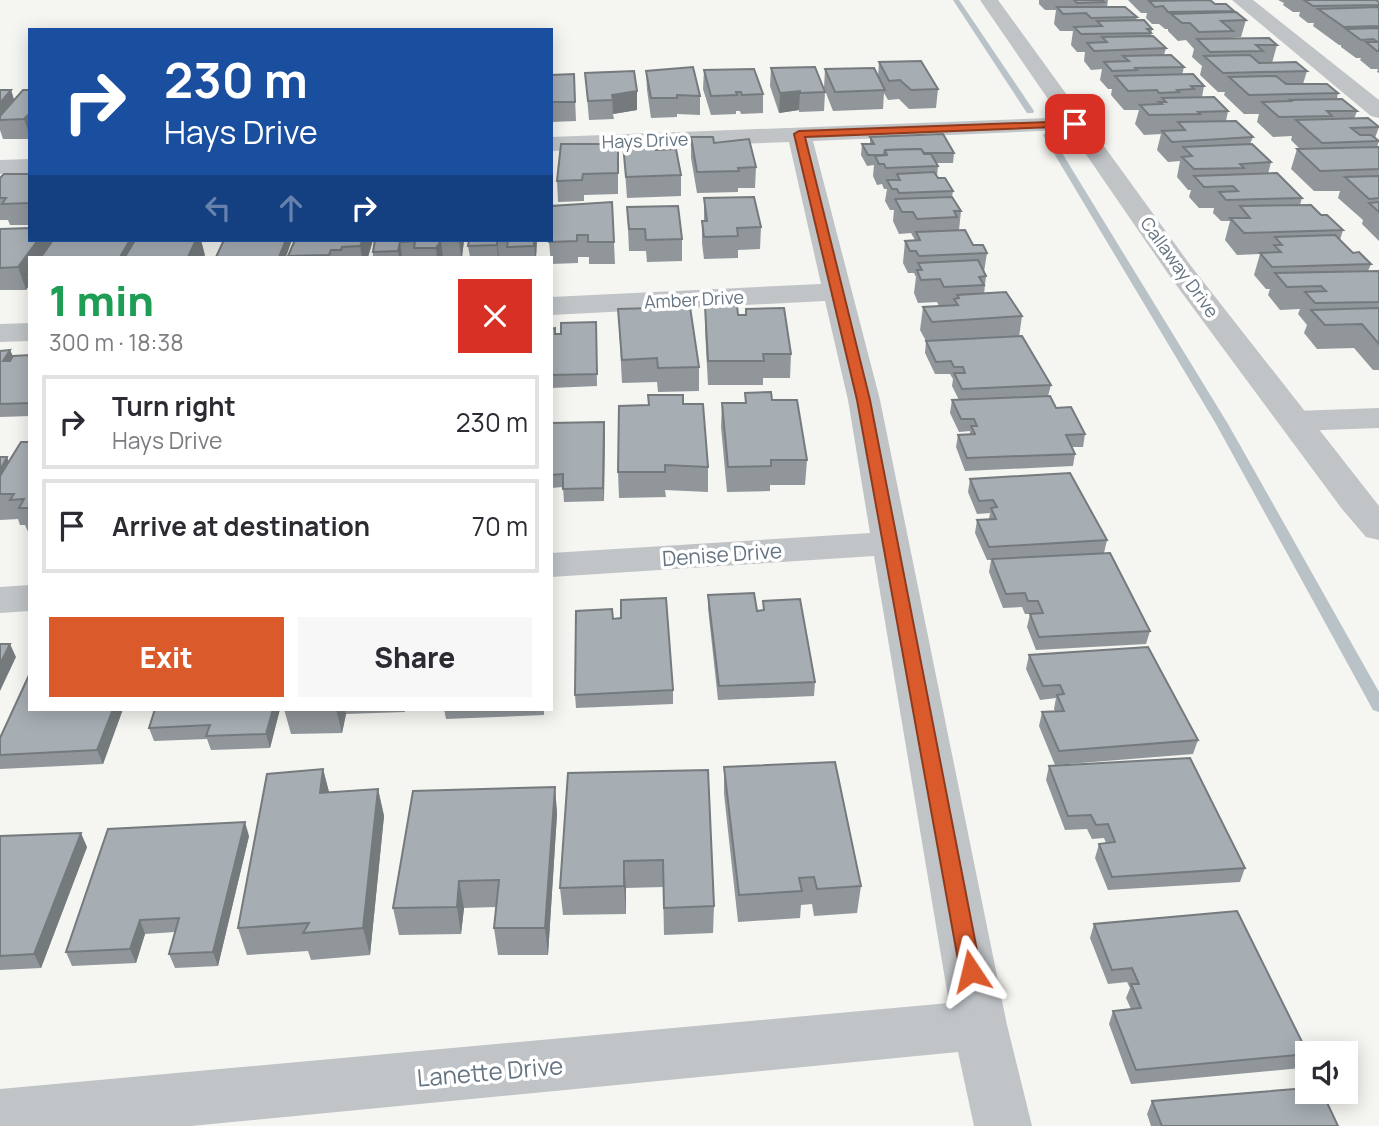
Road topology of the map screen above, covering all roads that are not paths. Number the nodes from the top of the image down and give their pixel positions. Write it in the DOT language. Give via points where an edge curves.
graph roads {
  1 [pos="989,0"];
  2 [pos="1241,0"];
  3 [pos="1379,111"];
  4 [pos="1075,124"];
  5 [pos="799,134"];
  6 [pos="553,144"];
  7 [pos="28,166"];
  8 [pos="0,167"];
  9 [pos="838,292"];
  10 [pos="553,306"];
  11 [pos="28,332"];
  12 [pos="0,333"];
  13 [pos="1379,418"];
  14 [pos="1295,421"];
  15 [pos="1379,528"];
  16 [pos="892,544"];
  17 [pos="553,565"];
  18 [pos="28,598"];
  19 [pos="0,600"];
  20 [pos="980,1025"];
  21 [pos="0,1117"];
  22 [pos="1003,1126"];
  1 -- 4 [label="street, Callaway Drive"];
  2 -- 3 [label="street"];
  4 -- 5 [label="street, Hays Drive"];
  4 -- 14 [label="street, Callaway Drive"];
  5 -- 6 [label="street, Hays Drive"];
  5 -- 9 [label="street"];
  7 -- 8 [label="street"];
  9 -- 10 [label="street, Amber Drive"];
  9 -- 16 [label="street"];
  11 -- 12 [label="street"];
  13 -- 14 [label="street"];
  14 -- 15 [label="street, Callaway Drive"];
  16 -- 17 [label="street, Denise Drive"];
  16 -- 20 [label="street"];
  18 -- 19 [label="street"];
  20 -- 21 [label="street, Lanette Drive"];
  20 -- 22 [label="street"];
}
